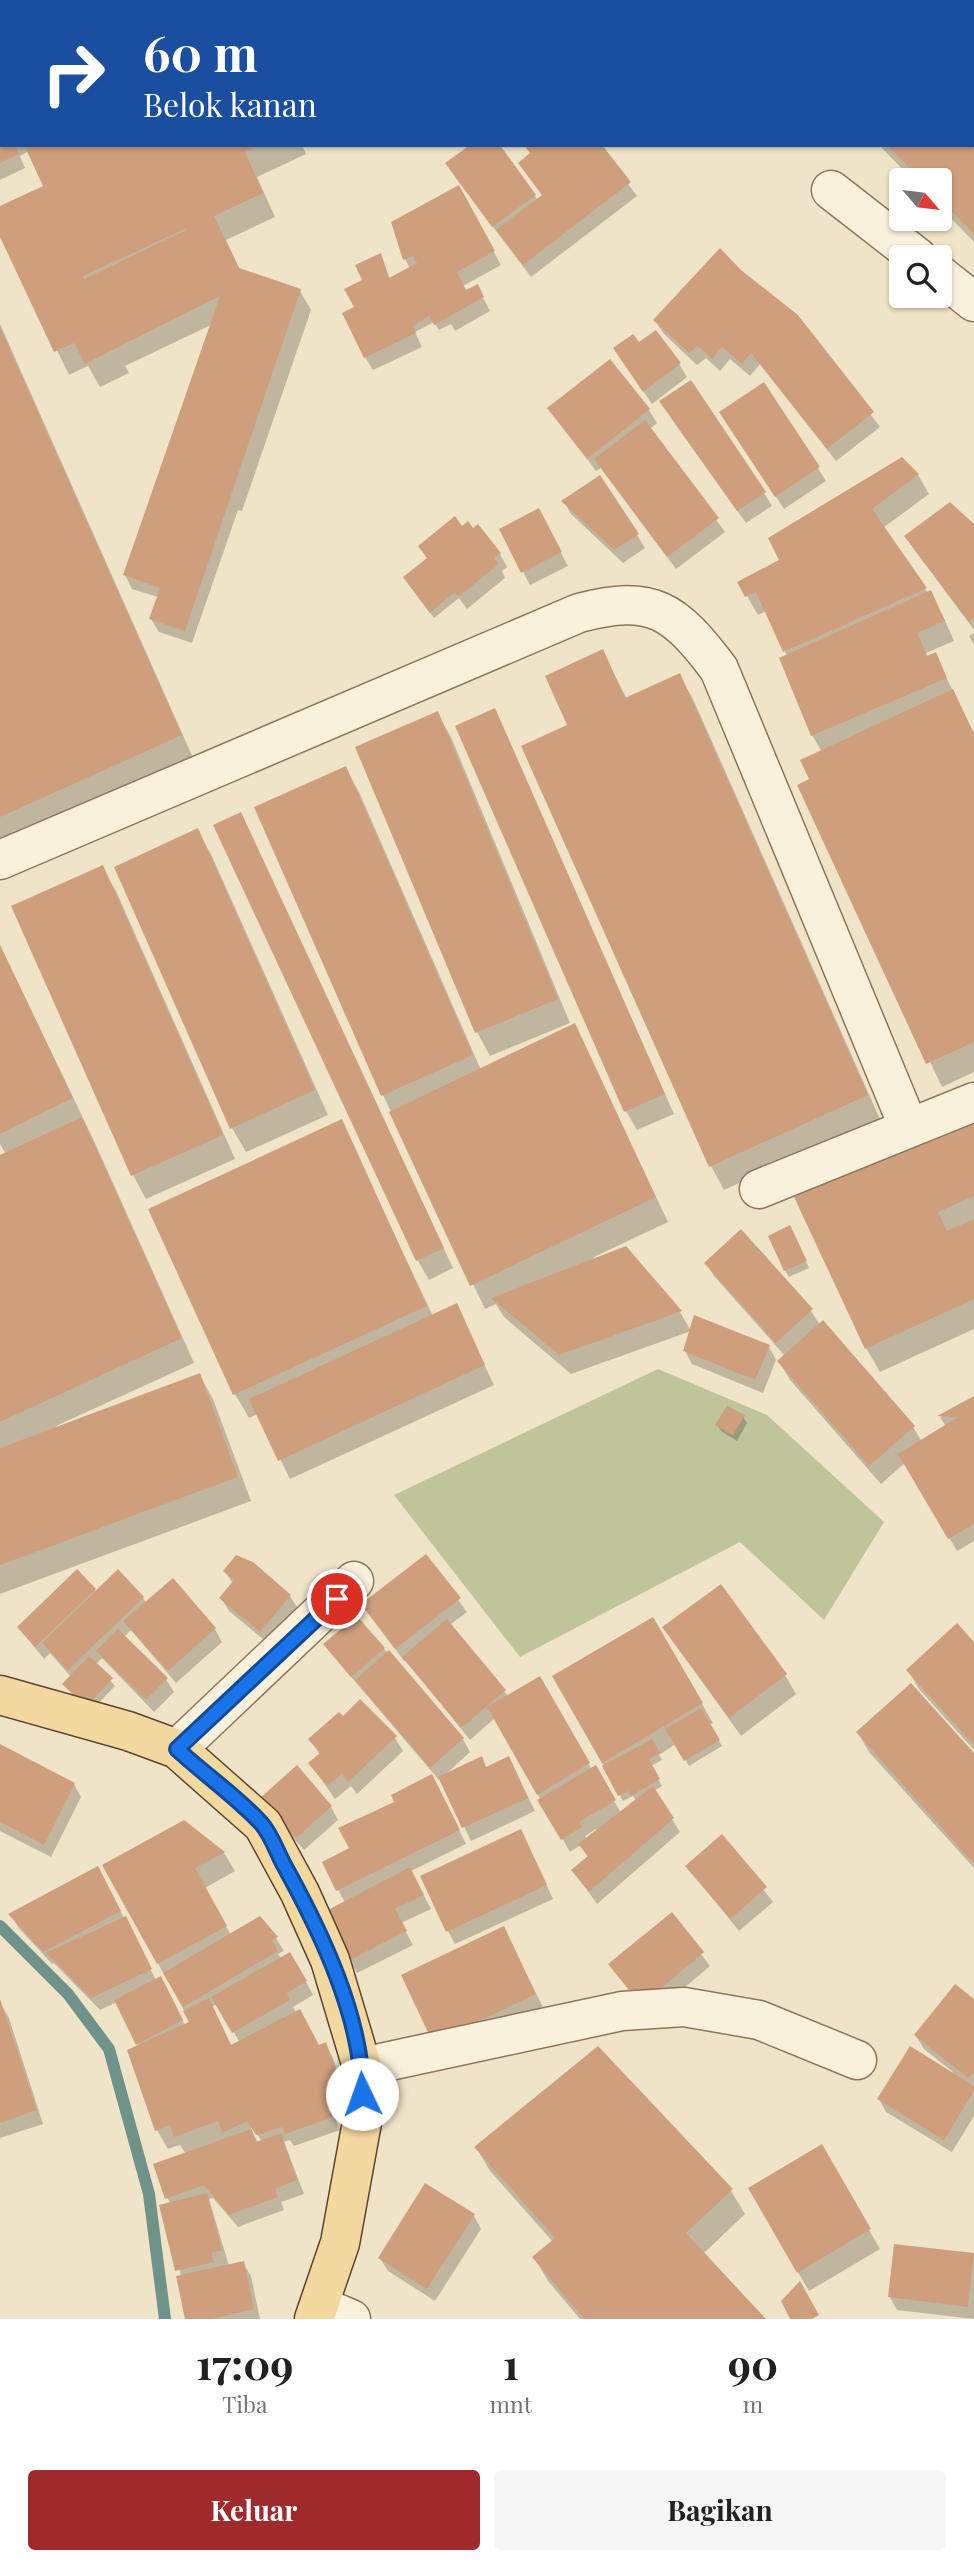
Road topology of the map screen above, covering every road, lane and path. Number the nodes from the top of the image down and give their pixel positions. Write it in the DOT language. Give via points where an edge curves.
graph roads {
  1 [pos="831,190"];
  2 [pos="902,245"];
  3 [pos="952,285"];
  4 [pos="974,302"];
  5 [pos="0,860"];
  6 [pos="974,1102"];
  7 [pos="909,1128"];
  8 [pos="759,1189"];
  9 [pos="354,1581"];
  10 [pos="0,1695"];
  11 [pos="177,1749"];
  12 [pos="857,2060"];
  13 [pos="362,2067"];
  14 [pos="328,2315"];
  1 -- 2 [label="lane"];
  3 -- 4 [label="lane"];
  5 -- 7 [label="lane" via="579,613 605,606 640,606 669,614 689,630 719,669"];
  6 -- 7 [label="lane"];
  7 -- 8 [label="lane"];
  9 -- 11 [label="lane"];
  10 -- 11 [label="main road"];
  11 -- 13 [label="main road" via="263,1825 330,1960"];
  12 -- 13 [label="lane" via="759,2020 684,2007 622,2011"];
  13 -- 14 [label="main road" via="359,2135"];
}
